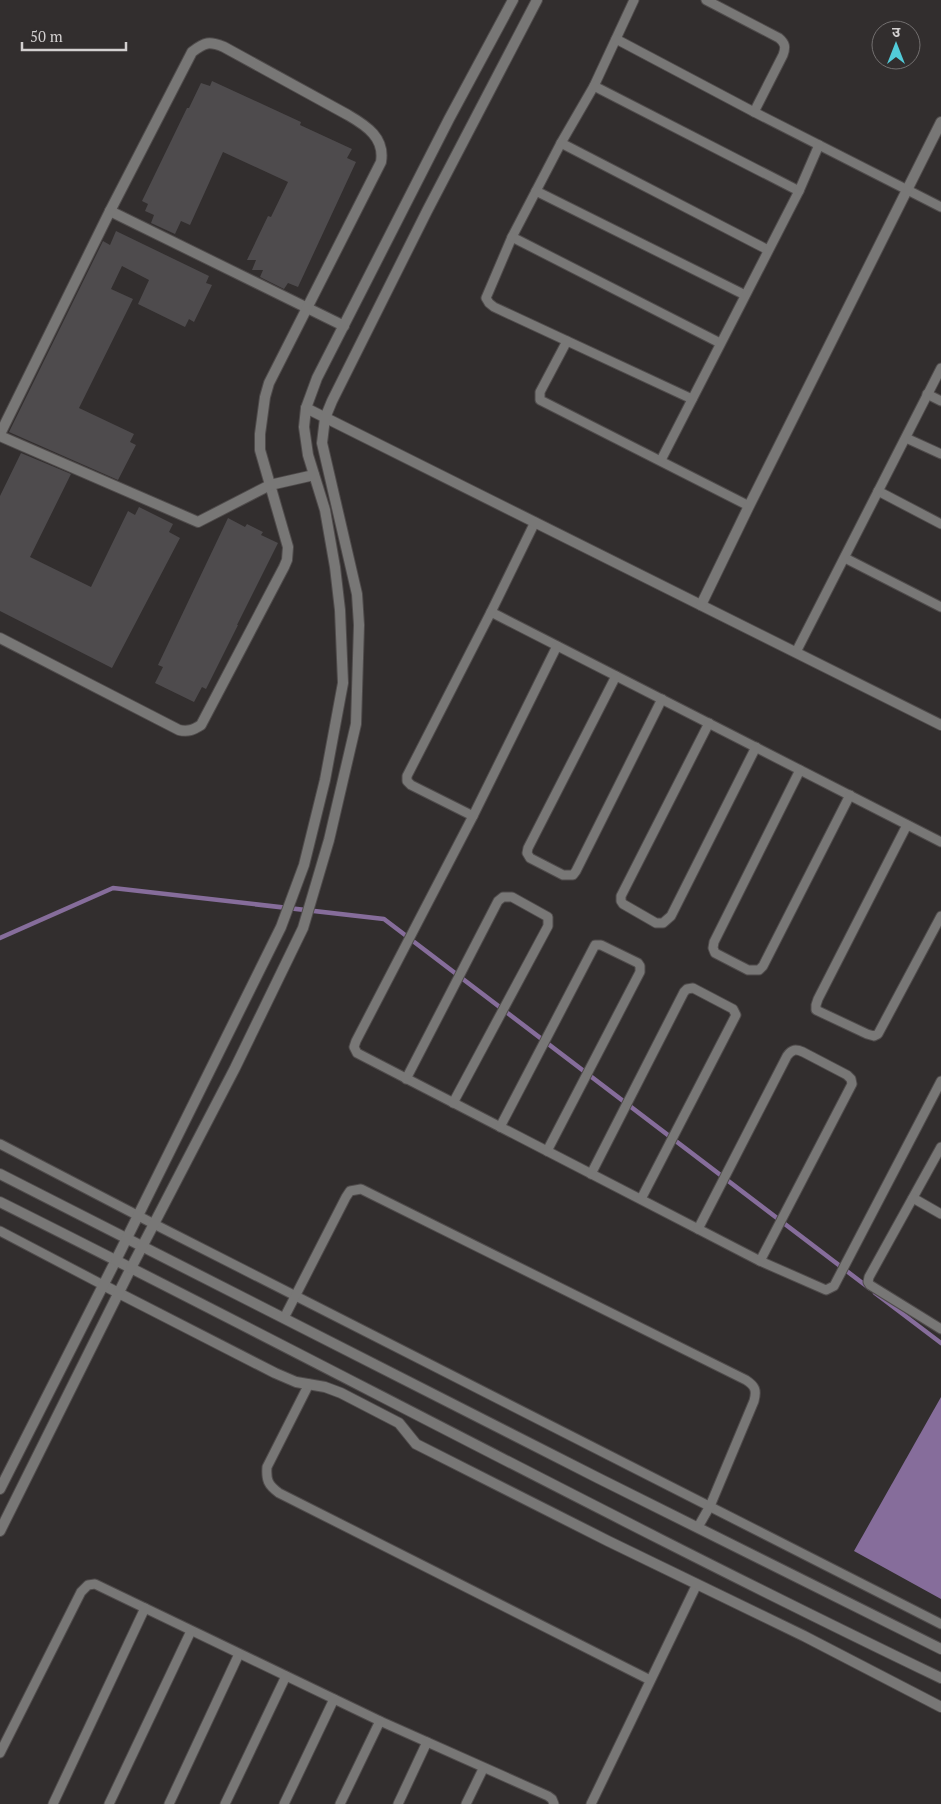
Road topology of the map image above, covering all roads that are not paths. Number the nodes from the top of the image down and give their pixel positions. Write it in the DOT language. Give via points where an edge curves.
graph roads {
  1 [pos="513,0"];
  2 [pos="537,0"];
  3 [pos="634,0"];
  4 [pos="706,0"];
  5 [pos="616,39"];
  6 [pos="594,86"];
  7 [pos="754,112"];
  8 [pos="941,122"];
  9 [pos="560,143"];
  10 [pos="819,145"];
  11 [pos="908,189"];
  12 [pos="536,191"];
  13 [pos="799,191"];
  14 [pos="941,206"];
  15 [pos="110,211"];
  16 [pos="512,237"];
  17 [pos="768,250"];
  18 [pos="745,295"];
  19 [pos="306,308"];
  20 [pos="344,326"];
  21 [pos="567,341"];
  22 [pos="720,343"];
  23 [pos="941,368"];
  24 [pos="927,394"];
  25 [pos="692,399"];
  26 [pos="941,401"];
  27 [pos="306,408"];
  28 [pos="325,418"];
  29 [pos="0,435"];
  30 [pos="906,438"];
  31 [pos="941,454"];
  32 [pos="661,460"];
  33 [pos="314,474"];
  34 [pos="270,485"];
  35 [pos="878,491"];
  36 [pos="749,506"];
  37 [pos="535,522"];
  38 [pos="941,524"];
  39 [pos="845,558"];
  40 [pos="701,605"];
  41 [pos="941,607"];
  42 [pos="491,612"];
  43 [pos="0,638"];
  44 [pos="558,646"];
  45 [pos="796,652"];
  46 [pos="616,676"];
  47 [pos="662,699"];
  48 [pos="709,723"];
  49 [pos="941,725"];
  50 [pos="756,747"];
  51 [pos="800,770"];
  52 [pos="850,795"];
  53 [pos="473,816"];
  54 [pos="908,824"];
  55 [pos="941,842"];
  56 [pos="941,916"];
  57 [pos="406,1079"];
  58 [pos="941,1081"];
  59 [pos="453,1103"];
  60 [pos="500,1127"];
  61 [pos="0,1144"];
  62 [pos="941,1148"];
  63 [pos="547,1151"];
  64 [pos="0,1174"];
  65 [pos="591,1174"];
  66 [pos="913,1198"];
  67 [pos="641,1199"];
  68 [pos="0,1202"];
  69 [pos="941,1214"];
  70 [pos="139,1216"];
  71 [pos="154,1224"];
  72 [pos="698,1229"];
  73 [pos="0,1231"];
  74 [pos="126,1238"];
  75 [pos="143,1246"];
  76 [pos="116,1260"];
  77 [pos="760,1261"];
  78 [pos="132,1268"];
  79 [pos="103,1285"];
  80 [pos="119,1293"];
  81 [pos="295,1296"];
  82 [pos="284,1318"];
  83 [pos="941,1329"];
  84 [pos="309,1384"];
  85 [pos="7,1475"];
  86 [pos="24,1482"];
  87 [pos="0,1489"];
  88 [pos="710,1506"];
  89 [pos="698,1527"];
  90 [pos="0,1531"];
  91 [pos="697,1584"];
  92 [pos="145,1608"];
  93 [pos="941,1624"];
  94 [pos="191,1631"];
  95 [pos="941,1649"];
  96 [pos="239,1654"];
  97 [pos="286,1676"];
  98 [pos="941,1678"];
  99 [pos="650,1680"];
  100 [pos="334,1699"];
  101 [pos="941,1707"];
  102 [pos="380,1721"];
  103 [pos="427,1742"];
  104 [pos="0,1754"];
  105 [pos="484,1769"];
  106 [pos="53,1804"];
  107 [pos="109,1804"];
  108 [pos="169,1804"];
  109 [pos="225,1804"];
  110 [pos="284,1804"];
  111 [pos="340,1804"];
  112 [pos="398,1804"];
  113 [pos="466,1804"];
  114 [pos="554,1804"];
  115 [pos="591,1804"];
  1 -- 20 [label="street" via="449,118"];
  2 -- 28 [label="street" via="418,228"];
  3 -- 5 [label="lane"];
  4 -- 7 [label="lane" via="784,42 783,55"];
  5 -- 6 [label="lane"];
  5 -- 7 [label="lane"];
  6 -- 9 [label="lane"];
  6 -- 13 [label="lane"];
  7 -- 10 [label="lane"];
  8 -- 11 [label="street"];
  9 -- 12 [label="lane"];
  9 -- 17 [label="lane"];
  10 -- 11 [label="lane"];
  10 -- 13 [label="lane"];
  11 -- 14 [label="lane"];
  11 -- 36 [label="street"];
  12 -- 16 [label="lane"];
  12 -- 18 [label="lane"];
  13 -- 17 [label="lane"];
  15 -- 19 [label="street"];
  15 -- 19 [label="street" via="192,52 202,44 224,47 363,124 381,143 382,162"];
  15 -- 29 [label="street"];
  16 -- 21 [label="lane" via="488,292 488,303"];
  16 -- 22 [label="lane"];
  17 -- 18 [label="lane"];
  18 -- 22 [label="lane"];
  19 -- 20 [label="street"];
  19 -- 34 [label="street" via="265,397 259,442"];
  20 -- 27 [label="street" via="317,378"];
  21 -- 25 [label="lane"];
  21 -- 32 [label="lane" via="540,392 540,400"];
  22 -- 25 [label="lane"];
  23 -- 24 [label="lane"];
  24 -- 26 [label="lane"];
  24 -- 30 [label="lane"];
  25 -- 32 [label="lane"];
  27 -- 28 [label="street"];
  27 -- 33 [label="street" via="305,434"];
  28 -- 37 [label="street"];
  28 -- 71 [label="street" via="322,444 357,594 356,724 329,840 303,928"];
  29 -- 34 [label="street" via="198,522"];
  30 -- 31 [label="lane"];
  30 -- 35 [label="lane"];
  32 -- 36 [label="lane"];
  33 -- 34 [label="street"];
  33 -- 70 [label="street" via="325,510 336,573 343,683 325,780 304,865 275,941"];
  34 -- 43 [label="street" via="288,546 287,560 201,725 194,730 179,730"];
  35 -- 38 [label="lane"];
  35 -- 39 [label="lane"];
  36 -- 40 [label="street"];
  37 -- 40 [label="street"];
  37 -- 42 [label="lane"];
  39 -- 41 [label="lane"];
  39 -- 45 [label="lane"];
  40 -- 45 [label="street"];
  42 -- 44 [label="lane"];
  42 -- 53 [label="lane" via="407,776 411,785"];
  44 -- 46 [label="lane"];
  44 -- 53 [label="lane"];
  45 -- 49 [label="street"];
  46 -- 47 [label="lane"];
  46 -- 47 [label="lane" via="528,848 530,858 563,875 573,875 576,871"];
  47 -- 48 [label="lane"];
  48 -- 50 [label="lane"];
  48 -- 50 [label="lane" via="621,896 623,904 656,923 663,924 671,916"];
  50 -- 51 [label="lane"];
  51 -- 52 [label="lane"];
  51 -- 52 [label="lane" via="714,942 715,953 748,970 759,970 763,966"];
  52 -- 54 [label="lane"];
  53 -- 57 [label="lane" via="354,1048 363,1058"];
  54 -- 55 [label="lane"];
  54 -- 56 [label="lane" via="818,999 816,1010 867,1034 878,1034"];
  57 -- 59 [label="lane"];
  57 -- 59 [label="lane" via="498,901 502,896 512,896 548,916 548,926"];
  58 -- 77 [label="lane" via="834,1286 820,1289"];
  59 -- 60 [label="lane"];
  60 -- 63 [label="lane"];
  60 -- 63 [label="lane" via="595,945 638,963 640,972"];
  61 -- 70 [label="lane"];
  62 -- 66 [label="lane"];
  63 -- 65 [label="lane"];
  64 -- 74 [label="street"];
  65 -- 67 [label="lane"];
  65 -- 67 [label="lane" via="684,992 693,988 733,1009 736,1015"];
  66 -- 69 [label="lane"];
  66 -- 83 [label="lane" via="868,1282"];
  67 -- 72 [label="lane"];
  68 -- 76 [label="street"];
  70 -- 71 [label="lane"];
  70 -- 74 [label="street"];
  71 -- 75 [label="street"];
  71 -- 81 [label="lane"];
  72 -- 77 [label="lane"];
  72 -- 77 [label="lane" via="787,1056 791,1051 803,1052 847,1075 852,1084"];
  73 -- 79 [label="lane"];
  74 -- 75 [label="street"];
  74 -- 76 [label="street"];
  75 -- 78 [label="street"];
  75 -- 82 [label="street"];
  76 -- 78 [label="street"];
  76 -- 79 [label="street"];
  78 -- 80 [label="street"];
  78 -- 98 [label="street" via="498,1458"];
  79 -- 80 [label="street"];
  79 -- 85 [label="street"];
  80 -- 84 [label="street" via="275,1373"];
  80 -- 86 [label="street"];
  81 -- 82 [label="lane"];
  81 -- 88 [label="lane"];
  81 -- 88 [label="lane" via="346,1197 350,1191 361,1188 746,1380 754,1386 754,1401"];
  82 -- 89 [label="street"];
  84 -- 91 [label="street" via="341,1393 392,1419 416,1444"];
  84 -- 99 [label="lane" via="267,1467 269,1485 279,1493"];
  85 -- 86 [label="street"];
  85 -- 87 [label="street"];
  86 -- 90 [label="street"];
  88 -- 89 [label="lane"];
  88 -- 93 [label="lane"];
  89 -- 95 [label="street"];
  91 -- 99 [label="lane"];
  91 -- 101 [label="street"];
  92 -- 94 [label="lane"];
  92 -- 104 [label="lane" via="94,1584 84,1587"];
  92 -- 106 [label="lane"];
  94 -- 96 [label="lane"];
  94 -- 107 [label="lane"];
  96 -- 97 [label="lane"];
  96 -- 108 [label="lane"];
  97 -- 100 [label="lane"];
  97 -- 109 [label="lane"];
  99 -- 115 [label="lane"];
  100 -- 102 [label="lane"];
  100 -- 110 [label="lane"];
  102 -- 103 [label="lane"];
  102 -- 111 [label="lane"];
  103 -- 105 [label="lane"];
  103 -- 112 [label="lane"];
  105 -- 113 [label="lane"];
  105 -- 114 [label="lane" via="552,1799"];
}
